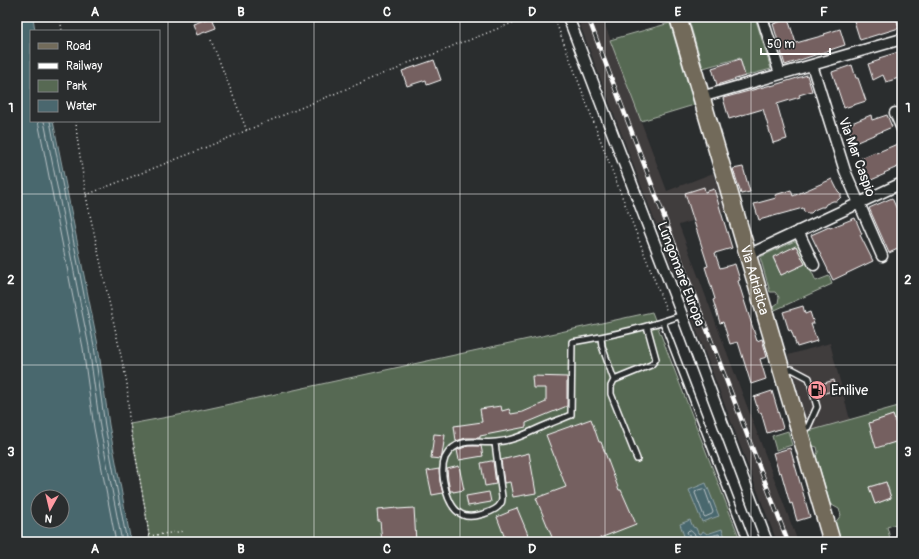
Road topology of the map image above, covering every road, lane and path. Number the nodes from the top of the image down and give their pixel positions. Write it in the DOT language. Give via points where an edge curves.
graph roads {
  1 [pos="60,17"];
  2 [pos="526,17"];
  3 [pos="554,17"];
  4 [pos="568,17"];
  5 [pos="678,17"];
  6 [pos="762,17"];
  7 [pos="62,30"];
  8 [pos="902,38"];
  9 [pos="211,40"];
  10 [pos="812,65"];
  11 [pos="780,74"];
  12 [pos="701,97"];
  13 [pos="895,113"];
  14 [pos="76,122"];
  15 [pos="902,129"];
  16 [pos="247,131"];
  17 [pos="902,183"];
  18 [pos="86,195"];
  19 [pos="859,203"];
  20 [pos="798,231"];
  21 [pos="748,255"];
  22 [pos="882,256"];
  23 [pos="814,265"];
  24 [pos="666,307"];
  25 [pos="682,315"];
  26 [pos="663,322"];
  27 [pos="647,326"];
  28 [pos="601,338"];
  29 [pos="782,372"];
  30 [pos="614,380"];
  31 [pos="799,430"];
  32 [pos="495,443"];
  33 [pos="636,458"];
  34 [pos="184,531"];
  35 [pos="149,536"];
  36 [pos="150,542"];
  37 [pos="747,542"];
  38 [pos="767,542"];
  39 [pos="832,542"];
  1 -- 7 [label="path"];
  2 -- 16 [label="path" via="405,64 396,70"];
  3 -- 24 [label="path"];
  4 -- 25 [label="street, Lungomare Europa"];
  5 -- 12 [label="main road, Via Adriatica"];
  6 -- 11 [label="street"];
  8 -- 10 [label="street"];
  9 -- 16 [label="path"];
  10 -- 11 [label="street"];
  10 -- 19 [label="street, Via Mar Caspio" via="845,171"];
  11 -- 12 [label="street"];
  12 -- 21 [label="main road, Via Adriatica"];
  13 -- 15 [label="street"];
  14 -- 18 [label="path"];
  16 -- 18 [label="path"];
  17 -- 19 [label="street"];
  18 -- 35 [label="path" via="127,383 129,419"];
  19 -- 20 [label="street"];
  19 -- 22 [label="street, Via Mar Caspio"];
  20 -- 21 [label="street"];
  20 -- 23 [label="street"];
  21 -- 29 [label="main road, Via Adriatica"];
  25 -- 26 [label="lane"];
  25 -- 38 [label="street, Lungomare Europa"];
  26 -- 27 [label="lane"];
  26 -- 37 [label="lane"];
  27 -- 28 [label="lane"];
  27 -- 30 [label="lane" via="656,359 651,366"];
  28 -- 30 [label="lane"];
  28 -- 32 [label="lane" via="572,342 571,415 514,439"];
  29 -- 31 [label="main road, Via Adriatica"];
  29 -- 31 [label="lane" via="792,369 809,378 817,407 808,427"];
  30 -- 33 [label="lane" via="611,394"];
  31 -- 39 [label="main road, Via Adriatica"];
  32 -- 32 [label="lane" via="502,502 488,512 464,516 458,513 450,502 445,488 444,460 454,446 472,441"];
  34 -- 35 [label="path"];
  35 -- 36 [label="path"];
}
